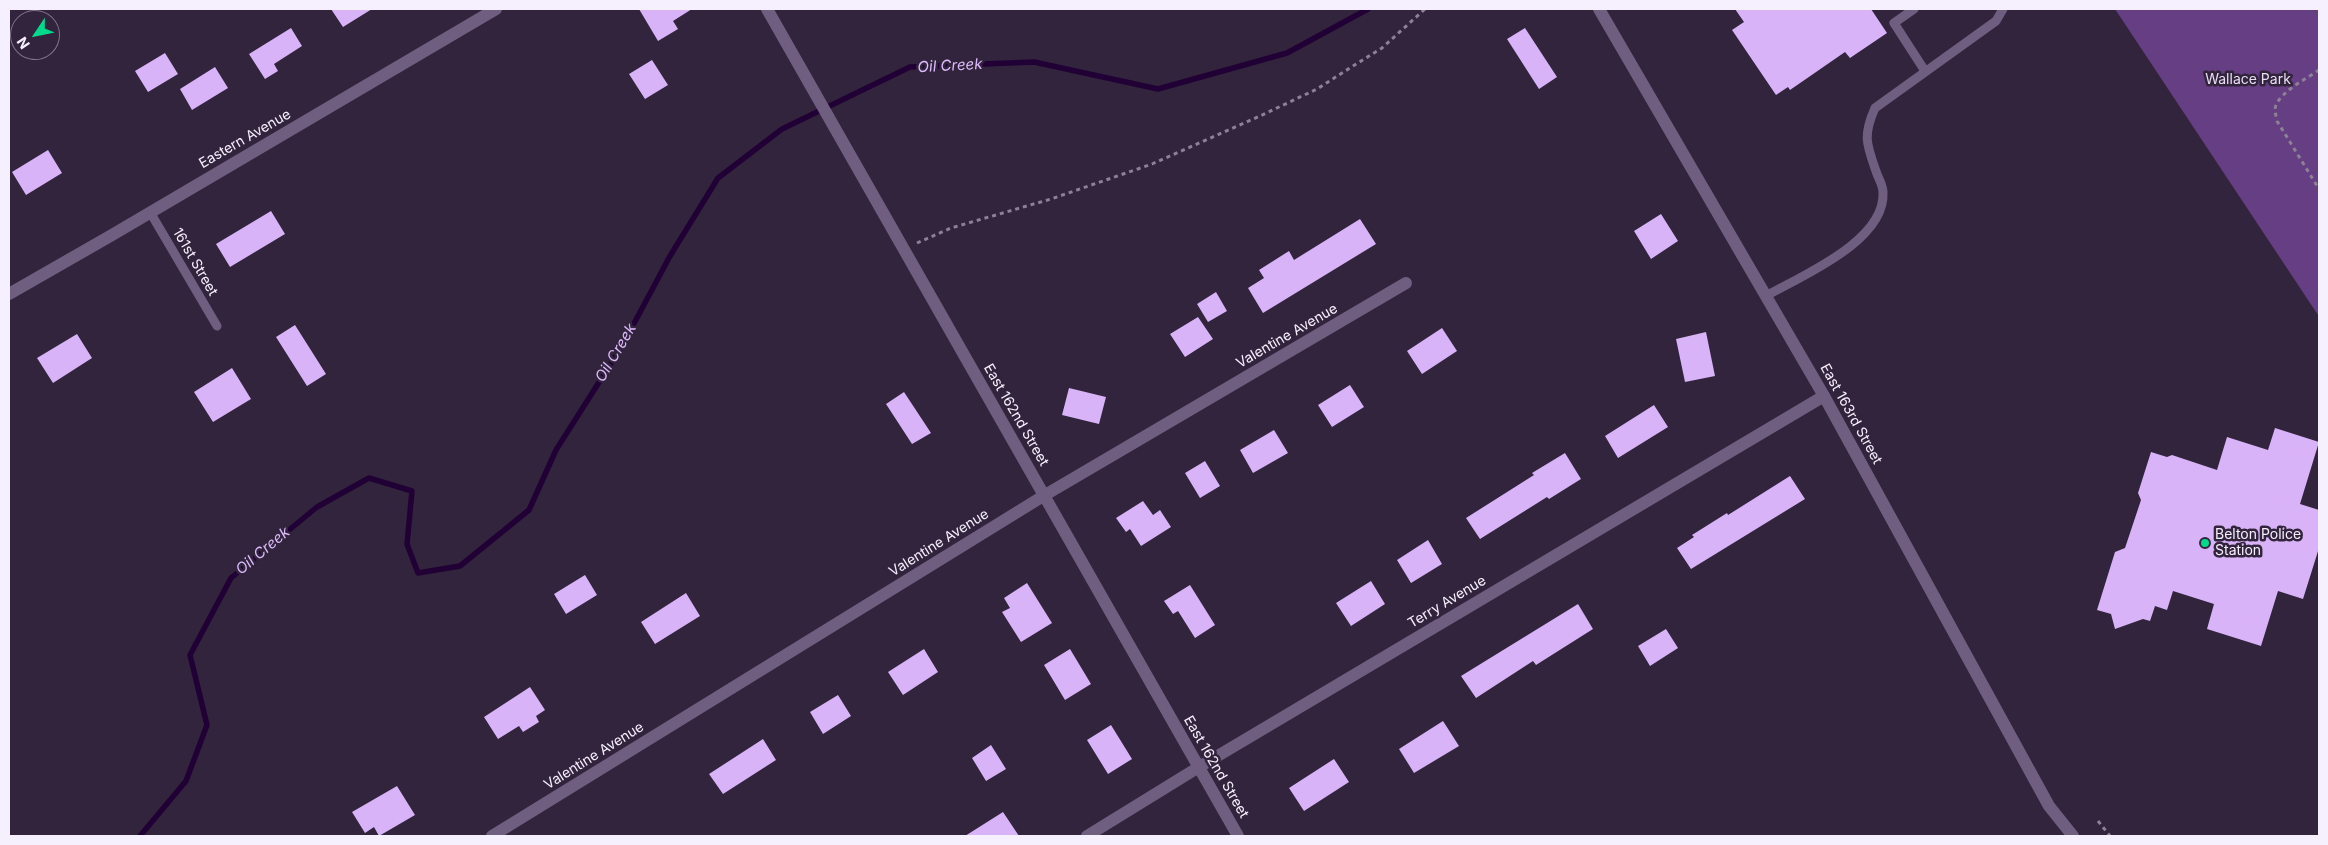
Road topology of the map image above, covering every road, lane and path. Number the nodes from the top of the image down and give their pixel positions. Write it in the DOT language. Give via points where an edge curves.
graph roads {
  1 [pos="496,9"];
  2 [pos="767,9"];
  3 [pos="1425,9"];
  4 [pos="1599,9"];
  5 [pos="1914,9"];
  6 [pos="2002,9"];
  7 [pos="2319,70"];
  8 [pos="1925,71"];
  9 [pos="2319,189"];
  10 [pos="150,212"];
  11 [pos="917,243"];
  12 [pos="1406,283"];
  13 [pos="9,294"];
  14 [pos="1766,296"];
  15 [pos="217,326"];
  16 [pos="1824,396"];
  17 [pos="1045,496"];
  18 [pos="1199,766"];
  19 [pos="2098,822"];
  20 [pos="512,831"];
  21 [pos="492,836"];
  22 [pos="1087,836"];
  23 [pos="1238,836"];
  24 [pos="2072,836"];
  25 [pos="2110,836"];
  1 -- 10 [label="street, Eastern Avenue"];
  2 -- 17 [label="street, East 162nd Street"];
  3 -- 11 [label="path" via="1382,48 1317,89 1252,120 1152,164 951,228"];
  4 -- 14 [label="street, East 163rd Street"];
  5 -- 8 [label="lane" via="1894,23"];
  6 -- 8 [label="lane" via="1996,21"];
  7 -- 9 [label="path" via="2292,88 2277,104 2275,111"];
  8 -- 14 [label="lane" via="1875,108 1867,127 1867,145 1883,192 1865,235 1851,248"];
  10 -- 13 [label="street, Eastern Avenue"];
  10 -- 15 [label="lane, 161st Street"];
  12 -- 17 [label="street, Valentine Avenue"];
  14 -- 16 [label="street, East 163rd Street"];
  16 -- 18 [label="street, Terry Avenue"];
  16 -- 24 [label="street, East 163rd Street" via="2049,806"];
  17 -- 18 [label="street, East 162nd Street"];
  17 -- 20 [label="street, Valentine Avenue"];
  18 -- 22 [label="street, Terry Avenue"];
  18 -- 23 [label="street, East 162nd Street"];
  19 -- 25 [label="path"];
  20 -- 21 [label="street, Valentine Avenue"];
}
